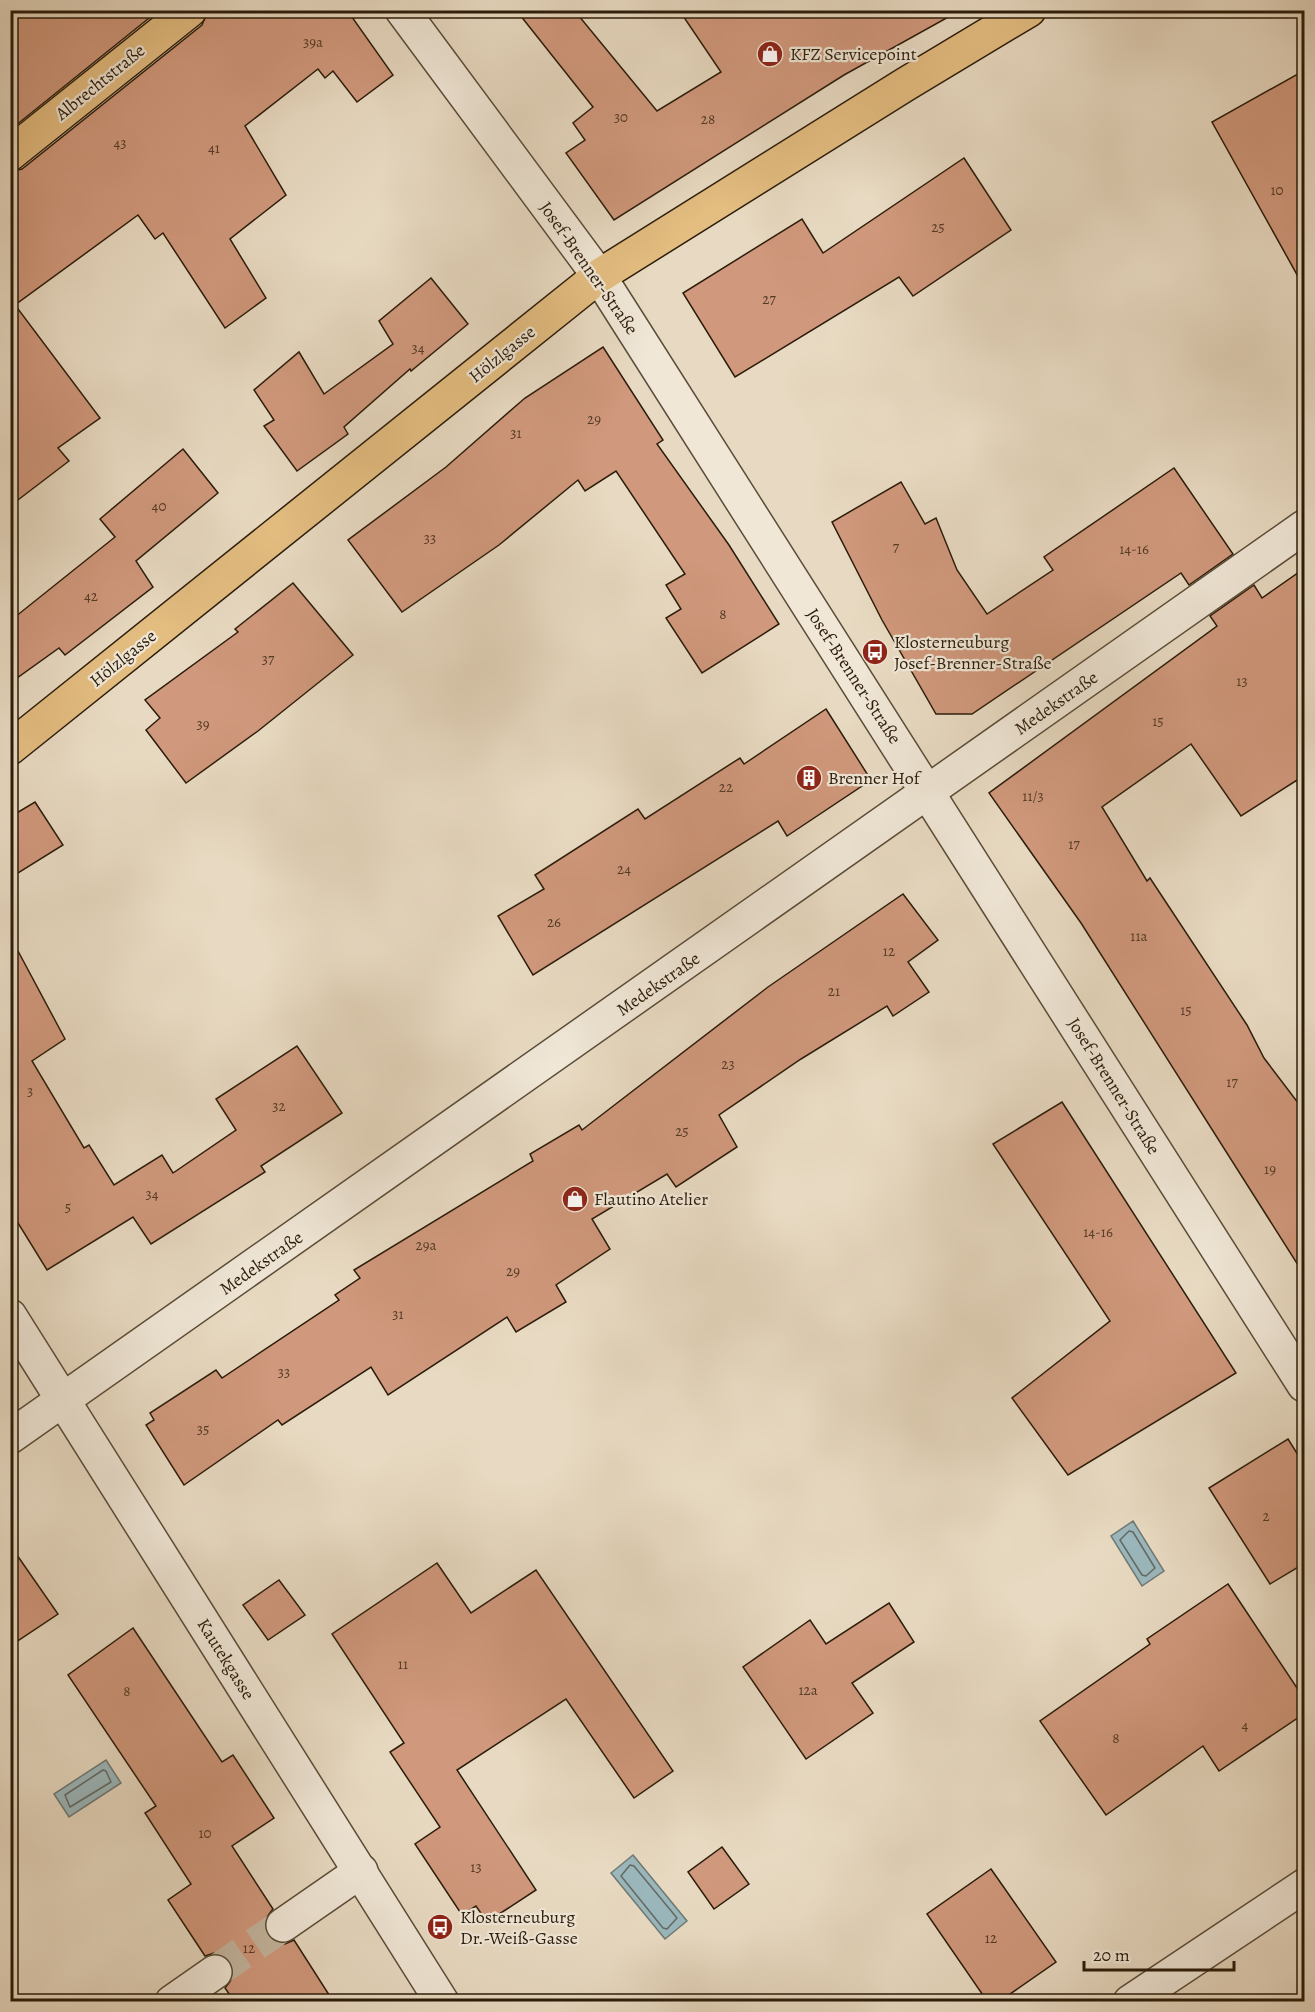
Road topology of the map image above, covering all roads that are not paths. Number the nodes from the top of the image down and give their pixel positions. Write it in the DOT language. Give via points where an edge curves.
graph roads {
  1 [pos="190,10"];
  2 [pos="402,10"];
  3 [pos="1029,10"];
  4 [pos="10,154"];
  5 [pos="599,276"];
  6 [pos="1305,527"];
  7 [pos="10,748"];
  8 [pos="929,793"];
  9 [pos="10,1316"];
  10 [pos="1305,1385"];
  11 [pos="63,1401"];
  12 [pos="10,1437"];
  13 [pos="361,1871"];
  14 [pos="1305,1886"];
  15 [pos="283,1925"];
  16 [pos="215,1972"];
  17 [pos="172,2001"];
  18 [pos="442,2001"];
  19 [pos="1130,2001"];
  1 -- 4 [label="main road, Albrechtstraße"];
  2 -- 5 [label="street, Josef-Brenner-Straße"];
  3 -- 5 [label="main road, Hölzlgasse"];
  5 -- 7 [label="main road, Hölzlgasse"];
  5 -- 8 [label="street, Josef-Brenner-Straße"];
  6 -- 8 [label="street, Medekstraße"];
  8 -- 10 [label="street, Josef-Brenner-Straße"];
  8 -- 11 [label="street, Medekstraße"];
  9 -- 11 [label="street, Kautekgasse"];
  11 -- 12 [label="street, Medekstraße"];
  11 -- 13 [label="street, Kautekgasse"];
  13 -- 15 [label="street"];
  13 -- 18 [label="street, Kautekgasse"];
  14 -- 19 [label="street"];
  16 -- 17 [label="street"];
}
